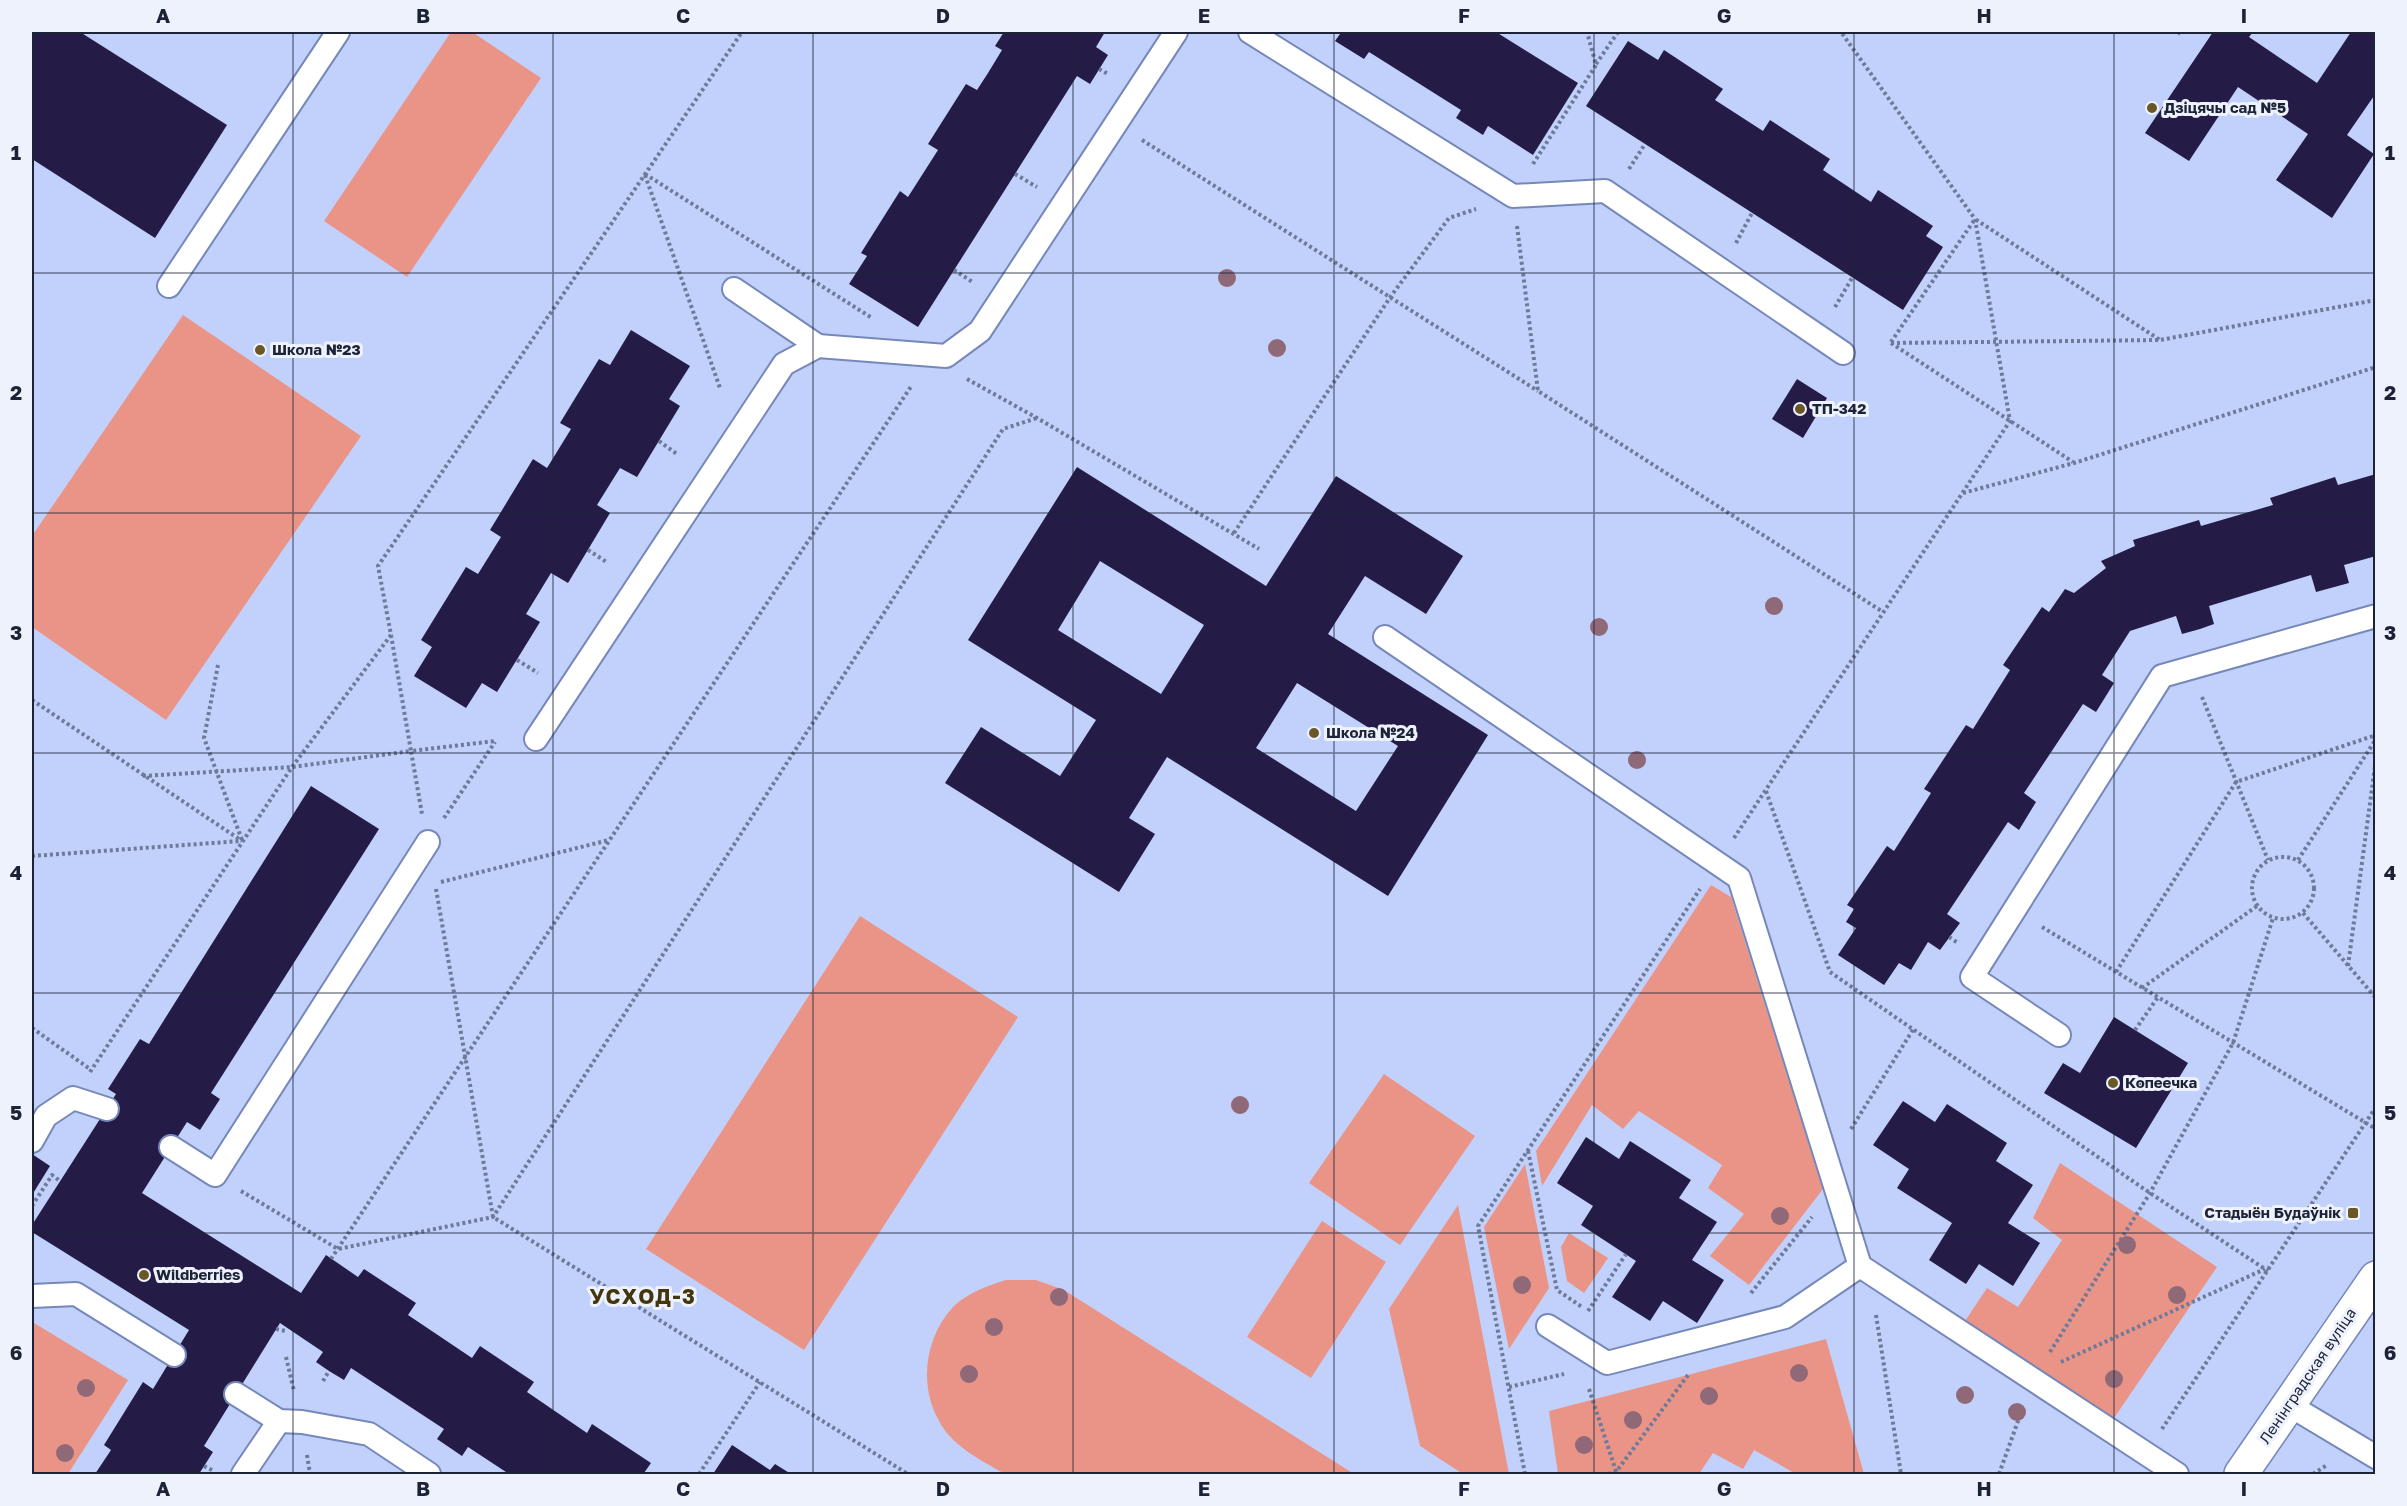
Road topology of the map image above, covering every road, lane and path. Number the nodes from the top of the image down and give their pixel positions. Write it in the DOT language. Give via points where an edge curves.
graph roads {
  1 [pos="338,32"];
  2 [pos="742,32"];
  3 [pos="1176,32"];
  4 [pos="1250,32"];
  5 [pos="1587,32"];
  6 [pos="1618,32"];
  7 [pos="1841,32"];
  8 [pos="1596,65"];
  9 [pos="1099,69"];
  10 [pos="1108,74"];
  11 [pos="1116,124"];
  12 [pos="1645,144"];
  13 [pos="1627,173"];
  14 [pos="645,174"];
  15 [pos="1015,174"];
  16 [pos="1037,187"];
  17 [pos="1513,196"];
  18 [pos="1752,213"];
  19 [pos="1974,219"];
  20 [pos="1736,243"];
  21 [pos="954,270"];
  22 [pos="1852,278"];
  23 [pos="976,284"];
  24 [pos="169,286"];
  25 [pos="734,289"];
  26 [pos="1391,296"];
  27 [pos="2376,300"];
  28 [pos="1835,307"];
  29 [pos="882,324"];
  30 [pos="2160,340"];
  31 [pos="1891,343"];
  32 [pos="1996,343"];
  33 [pos="818,346"];
  34 [pos="1843,353"];
  35 [pos="930,356"];
  36 [pos="2376,367"];
  37 [pos="720,388"];
  38 [pos="1538,391"];
  39 [pos="1037,418"];
  40 [pos="2010,421"];
  41 [pos="659,441"];
  42 [pos="677,454"];
  43 [pos="2074,463"];
  44 [pos="1962,493"];
  45 [pos="1234,533"];
  46 [pos="1259,549"];
  47 [pos="588,550"];
  48 [pos="608,563"];
  49 [pos="1883,612"];
  50 [pos="2376,616"];
  51 [pos="391,635"];
  52 [pos="1385,637"];
  53 [pos="516,660"];
  54 [pos="218,665"];
  55 [pos="2191,668"];
  56 [pos="538,673"];
  57 [pos="32,700"];
  58 [pos="2376,737"];
  59 [pos="536,739"];
  60 [pos="411,751"];
  61 [pos="2376,759"];
  62 [pos="292,767"];
  63 [pos="215,772"];
  64 [pos="143,776"];
  65 [pos="2236,782"];
  66 [pos="1765,790"];
  67 [pos="610,840"];
  68 [pos="242,841"];
  69 [pos="428,842"];
  70 [pos="32,856"];
  71 [pos="2268,860"];
  72 [pos="2298,860"];
  73 [pos="1717,864"];
  74 [pos="2257,906"];
  75 [pos="2015,910"];
  76 [pos="2303,913"];
  77 [pos="2273,918"];
  78 [pos="2348,966"];
  79 [pos="2116,972"];
  80 [pos="2142,988"];
  81 [pos="2158,997"];
  82 [pos="2376,998"];
  83 [pos="32,1028"];
  84 [pos="1914,1028"];
  85 [pos="2135,1030"];
  86 [pos="2059,1035"];
  87 [pos="2233,1043"];
  88 [pos="465,1057"];
  89 [pos="91,1070"];
  90 [pos="73,1098"];
  91 [pos="2376,1107"];
  92 [pos="107,1108"];
  93 [pos="2365,1123"];
  94 [pos="2376,1130"];
  95 [pos="1846,1138"];
  96 [pos="32,1141"];
  97 [pos="171,1147"];
  98 [pos="1528,1150"];
  99 [pos="215,1176"];
  100 [pos="60,1180"];
  101 [pos="2150,1193"];
  102 [pos="32,1206"];
  103 [pos="493,1217"];
  104 [pos="338,1250"];
  105 [pos="1626,1254"];
  106 [pos="331,1259"];
  107 [pos="1865,1269"];
  108 [pos="2266,1270"];
  109 [pos="2376,1278"];
  110 [pos="32,1296"];
  111 [pos="1588,1311"];
  112 [pos="1596,1316"];
  113 [pos="1548,1326"];
  114 [pos="276,1329"];
  115 [pos="286,1331"];
  116 [pos="174,1355"];
  117 [pos="329,1371"];
  118 [pos="1572,1372"];
  119 [pos="2034,1377"];
  120 [pos="1586,1380"];
  121 [pos="322,1381"];
  122 [pos="760,1382"];
  123 [pos="1509,1387"];
  124 [pos="236,1394"];
  125 [pos="2289,1405"];
  126 [pos="279,1421"];
  127 [pos="2145,1454"];
  128 [pos="2376,1458"];
  129 [pos="204,1466"];
  130 [pos="2376,1470"];
  131 [pos="214,1471"];
  132 [pos="243,1474"];
  133 [pos="429,1474"];
  134 [pos="699,1474"];
  135 [pos="908,1474"];
  136 [pos="1525,1474"];
  137 [pos="1617,1474"];
  138 [pos="1901,1474"];
  139 [pos="1999,1474"];
  140 [pos="2176,1474"];
  141 [pos="2241,1474"];
  142 [pos="2373,1474"];
  1 -- 24 [label="lane"];
  2 -- 14 [label="path"];
  3 -- 11 [label="lane"];
  4 -- 17 [label="lane"];
  5 -- 8 [label="path"];
  6 -- 8 [label="path"];
  7 -- 19 [label="path"];
  8 -- 17 [label="path"];
  9 -- 10 [label="path"];
  11 -- 26 [label="path"];
  11 -- 35 [label="lane" via="980,331 946,356"];
  12 -- 13 [label="path"];
  14 -- 29 [label="path"];
  14 -- 37 [label="path"];
  14 -- 51 [label="path" via="378,566"];
  15 -- 16 [label="path"];
  17 -- 26 [label="path" via="1449,218"];
  17 -- 34 [label="lane" via="1605,191"];
  17 -- 38 [label="path"];
  18 -- 20 [label="path"];
  19 -- 30 [label="path"];
  19 -- 31 [label="path"];
  19 -- 32 [label="path"];
  21 -- 23 [label="path"];
  22 -- 28 [label="path"];
  25 -- 33 [label="lane"];
  26 -- 38 [label="path"];
  26 -- 45 [label="path"];
  27 -- 30 [label="path"];
  30 -- 32 [label="path"];
  31 -- 32 [label="path"];
  31 -- 40 [label="path"];
  32 -- 40 [label="path"];
  33 -- 35 [label="lane"];
  33 -- 59 [label="lane" via="784,364"];
  35 -- 39 [label="path"];
  35 -- 67 [label="path"];
  36 -- 43 [label="path"];
  38 -- 49 [label="path"];
  39 -- 45 [label="path"];
  39 -- 103 [label="path" via="1003,429"];
  40 -- 43 [label="path"];
  40 -- 44 [label="path"];
  41 -- 42 [label="path"];
  43 -- 44 [label="path"];
  44 -- 49 [label="path"];
  45 -- 46 [label="path"];
  47 -- 48 [label="path"];
  49 -- 66 [label="path"];
  50 -- 55 [label="lane"];
  51 -- 60 [label="path"];
  51 -- 62 [label="path"];
  52 -- 73 [label="lane"];
  53 -- 56 [label="path"];
  54 -- 63 [label="path" via="204,738"];
  55 -- 65 [label="path"];
  55 -- 75 [label="lane" via="2162,676"];
  57 -- 64 [label="path"];
  58 -- 65 [label="path"];
  58 -- 72 [label="path"];
  60 -- 62 [label="path"];
  60 -- 69 [label="path"];
  60 -- 69 [label="path" via="495,741"];
  61 -- 78 [label="path"];
  62 -- 63 [label="path"];
  62 -- 68 [label="path"];
  63 -- 64 [label="path"];
  63 -- 68 [label="path"];
  64 -- 68 [label="path"];
  65 -- 71 [label="path"];
  65 -- 79 [label="path"];
  66 -- 73 [label="path"];
  66 -- 84 [label="path" via="1830,972"];
  67 -- 88 [label="path"];
  67 -- 88 [label="path" via="435,883"];
  68 -- 70 [label="path"];
  68 -- 89 [label="path"];
  69 -- 99 [label="lane"];
  71 -- 72 [label="path"];
  71 -- 74 [label="path" via="2254,876"];
  72 -- 76 [label="path" via="2312,875 2315,885 2314,895"];
  73 -- 98 [label="path"];
  73 -- 107 [label="lane" via="1739,878"];
  74 -- 77 [label="path"];
  74 -- 80 [label="path"];
  75 -- 79 [label="path"];
  75 -- 86 [label="lane" via="1972,977"];
  76 -- 77 [label="path"];
  76 -- 78 [label="path"];
  77 -- 87 [label="path"];
  78 -- 82 [label="path"];
  79 -- 80 [label="path"];
  80 -- 81 [label="path"];
  81 -- 85 [label="path"];
  81 -- 87 [label="path"];
  83 -- 89 [label="path"];
  84 -- 95 [label="path"];
  84 -- 101 [label="path"];
  87 -- 93 [label="path"];
  87 -- 101 [label="path"];
  88 -- 103 [label="path"];
  88 -- 104 [label="path"];
  89 -- 90 [label="path"];
  90 -- 92 [label="lane"];
  90 -- 96 [label="lane" via="46,1116"];
  91 -- 93 [label="path"];
  93 -- 94 [label="path"];
  93 -- 108 [label="path"];
  97 -- 99 [label="lane"];
  98 -- 111 [label="path" via="1557,1290"];
  98 -- 123 [label="path" via="1478,1226"];
  99 -- 104 [label="path"];
  100 -- 102 [label="path" via="52,1175"];
  101 -- 108 [label="path"];
  101 -- 119 [label="path"];
  103 -- 104 [label="path"];
  103 -- 122 [label="path"];
  104 -- 106 [label="path"];
  105 -- 111 [label="path"];
  107 -- 113 [label="lane" via="1785,1317 1607,1363"];
  107 -- 119 [label="lane"];
  107 -- 138 [label="path"];
  108 -- 119 [label="path"];
  108 -- 127 [label="path"];
  109 -- 125 [label="main road, Ленінградская вуліца"];
  110 -- 116 [label="lane" via="76,1294"];
  111 -- 112 [label="path"];
  114 -- 115 [label="path"];
  117 -- 121 [label="path"];
  118 -- 123 [label="path"];
  119 -- 127 [label="lane"];
  119 -- 139 [label="path"];
  120 -- 137 [label="path"];
  122 -- 134 [label="path"];
  122 -- 135 [label="path"];
  123 -- 136 [label="path"];
  124 -- 126 [label="lane"];
  125 -- 128 [label="lane"];
  125 -- 141 [label="main road, Ленінградская вуліца"];
  126 -- 132 [label="lane"];
  126 -- 133 [label="lane" via="369,1434"];
  127 -- 140 [label="lane"];
  129 -- 131 [label="path"];
  130 -- 142 [label="lane"];
}
